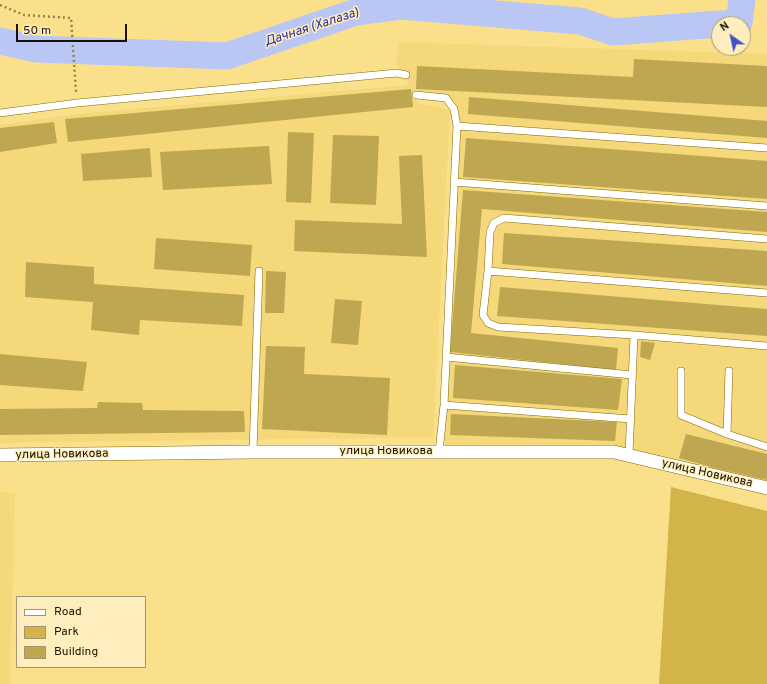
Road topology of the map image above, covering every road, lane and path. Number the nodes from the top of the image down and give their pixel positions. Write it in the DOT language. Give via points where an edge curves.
graph roads {
  1 [pos="0,5"];
  2 [pos="406,74"];
  3 [pos="416,95"];
  4 [pos="77,103"];
  5 [pos="0,113"];
  6 [pos="457,126"];
  7 [pos="767,148"];
  8 [pos="454,182"];
  9 [pos="767,206"];
  10 [pos="767,239"];
  11 [pos="259,271"];
  12 [pos="488,271"];
  13 [pos="767,293"];
  14 [pos="634,335"];
  15 [pos="767,346"];
  16 [pos="446,358"];
  17 [pos="681,371"];
  18 [pos="729,371"];
  19 [pos="632,375"];
  20 [pos="444,406"];
  21 [pos="631,419"];
  22 [pos="727,434"];
  23 [pos="767,447"];
  24 [pos="253,452"];
  25 [pos="439,452"];
  26 [pos="0,455"];
  27 [pos="630,456"];
  28 [pos="767,488"];
  1 -- 4 [label="path" via="24,15 71,18"];
  2 -- 4 [label="lane"];
  3 -- 6 [label="lane" via="446,98 454,109"];
  4 -- 5 [label="lane"];
  6 -- 7 [label="lane"];
  6 -- 8 [label="lane"];
  8 -- 9 [label="lane"];
  8 -- 16 [label="lane"];
  10 -- 12 [label="lane" via="504,218 494,223 490,232"];
  11 -- 24 [label="lane"];
  12 -- 13 [label="lane"];
  12 -- 14 [label="lane" via="483,315 488,323 498,327"];
  14 -- 15 [label="lane"];
  14 -- 19 [label="lane"];
  16 -- 19 [label="lane"];
  16 -- 20 [label="lane"];
  17 -- 22 [label="lane" via="681,415"];
  18 -- 22 [label="lane"];
  19 -- 21 [label="lane"];
  20 -- 21 [label="lane"];
  20 -- 25 [label="lane"];
  21 -- 27 [label="lane"];
  22 -- 23 [label="lane"];
  24 -- 25 [label="street, улица Новикова"];
  24 -- 26 [label="street, улица Новикова"];
  25 -- 27 [label="street, улица Новикова" via="614,452"];
  27 -- 28 [label="street, улица Новикова"];
}
